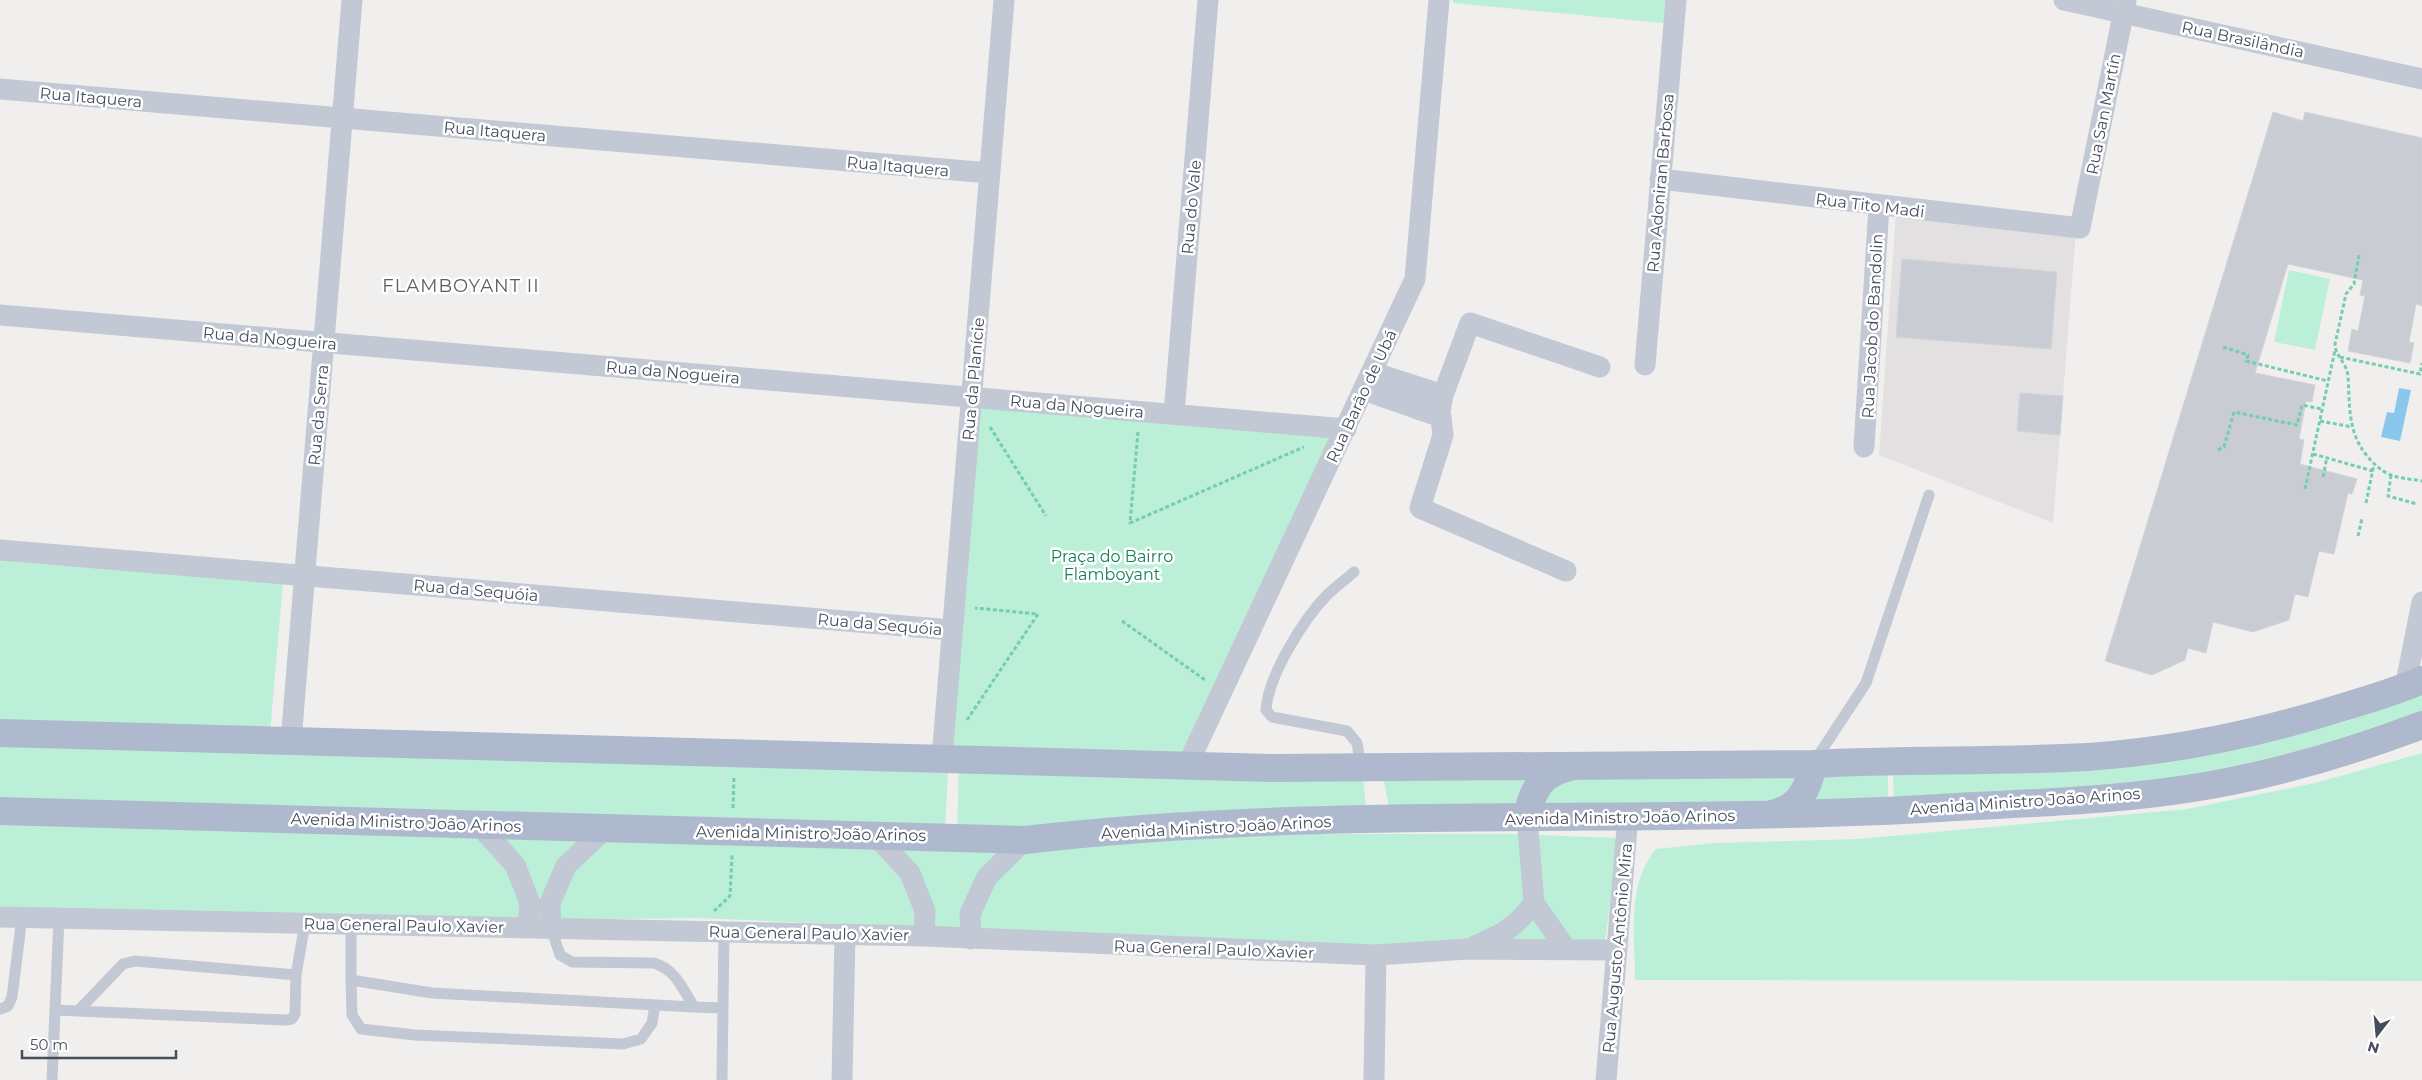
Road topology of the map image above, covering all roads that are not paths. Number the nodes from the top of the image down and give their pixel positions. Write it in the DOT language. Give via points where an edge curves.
graph roads {
  1 [pos="352,0"];
  2 [pos="1004,0"];
  3 [pos="1208,0"];
  4 [pos="1438,0"];
  5 [pos="1676,0"];
  6 [pos="2064,0"];
  7 [pos="2125,7"];
  8 [pos="2422,78"];
  9 [pos="0,89"];
  10 [pos="343,118"];
  11 [pos="990,173"];
  12 [pos="1660,179"];
  13 [pos="1879,206"];
  14 [pos="2080,228"];
  15 [pos="0,315"];
  16 [pos="324,343"];
  17 [pos="1645,366"];
  18 [pos="1600,367"];
  19 [pos="1368,381"];
  20 [pos="1443,395"];
  21 [pos="971,397"];
  22 [pos="1174,414"];
  23 [pos="1441,417"];
  24 [pos="1346,429"];
  25 [pos="1864,447"];
  26 [pos="1929,494"];
  27 [pos="0,550"];
  28 [pos="1566,570"];
  29 [pos="1354,572"];
  30 [pos="305,576"];
  31 [pos="2422,602"];
  32 [pos="952,630"];
  33 [pos="2414,684"];
  34 [pos="2422,725"];
  35 [pos="0,733"];
  36 [pos="291,741"];
  37 [pos="942,758"];
  38 [pos="1813,764"];
  39 [pos="1186,766"];
  40 [pos="1576,766"];
  41 [pos="1361,769"];
  42 [pos="0,811"];
  43 [pos="1628,816"];
  44 [pos="1763,816"];
  45 [pos="1527,817"];
  46 [pos="478,824"];
  47 [pos="605,829"];
  48 [pos="874,834"];
  49 [pos="1025,840"];
  50 [pos="1534,903"];
  51 [pos="0,917"];
  52 [pos="22,917"];
  53 [pos="59,918"];
  54 [pos="305,923"];
  55 [pos="351,924"];
  56 [pos="528,928"];
  57 [pos="551,928"];
  58 [pos="724,932"];
  59 [pos="845,934"];
  60 [pos="924,936"];
  61 [pos="971,939"];
  62 [pos="1468,949"];
  63 [pos="1566,949"];
  64 [pos="1617,950"];
  65 [pos="1376,955"];
  66 [pos="296,975"];
  67 [pos="351,980"];
  68 [pos="655,1005"];
  69 [pos="694,1007"];
  70 [pos="723,1008"];
  71 [pos="0,1009"];
  72 [pos="55,1010"];
  73 [pos="80,1010"];
  74 [pos="52,1080"];
  75 [pos="722,1080"];
  76 [pos="842,1080"];
  77 [pos="1374,1080"];
  78 [pos="1606,1080"];
  1 -- 10 [label="street, Rua da Serra"];
  2 -- 11 [label="street, Rua da Planície"];
  3 -- 22 [label="street, Rua do Vale"];
  4 -- 19 [label="street, Rua Barão de Ubá" via="1415,279"];
  5 -- 12 [label="street, Rua Adoniran Barbosa"];
  6 -- 7 [label="street, Rua Brasilândia"];
  7 -- 8 [label="street, Rua Brasilândia"];
  7 -- 14 [label="street, Rua San Martín"];
  9 -- 10 [label="street, Rua Itaquera"];
  10 -- 11 [label="street, Rua Itaquera"];
  10 -- 16 [label="street, Rua da Serra"];
  11 -- 21 [label="street, Rua da Planície"];
  12 -- 13 [label="street, Rua Tito Madi"];
  12 -- 17 [label="street, Rua Adoniran Barbosa"];
  13 -- 14 [label="street, Rua Tito Madi"];
  13 -- 25 [label="street, Rua Jacob do Bandolin"];
  15 -- 16 [label="street, Rua da Nogueira"];
  16 -- 21 [label="street, Rua da Nogueira"];
  16 -- 30 [label="street, Rua da Serra"];
  18 -- 20 [label="street" via="1470,323"];
  19 -- 20 [label="street"];
  19 -- 23 [label="street"];
  19 -- 24 [label="street, Rua Barão de Ubá"];
  20 -- 23 [label="street"];
  21 -- 22 [label="street, Rua da Nogueira"];
  21 -- 32 [label="street, Rua da Planície"];
  22 -- 24 [label="street, Rua da Nogueira"];
  23 -- 28 [label="street" via="1443,435 1420,508"];
  24 -- 39 [label="street, Rua Barão de Ubá"];
  26 -- 38 [label="lane" via="1866,683"];
  27 -- 30 [label="street, Rua da Sequóia"];
  29 -- 41 [label="lane" via="1327,595 1287,650 1267,696 1266,710 1272,717 1347,731 1357,743"];
  30 -- 32 [label="street, Rua da Sequóia"];
  30 -- 36 [label="street, Rua da Serra"];
  31 -- 33 [label="street"];
  32 -- 37 [label="street, Rua da Planície"];
  33 -- 38 [label="main road" via="2306,718 2198,744 2088,756"];
  34 -- 44 [label="main road, Avenida Ministro João Arinos" via="2329,757 2209,786 2096,799"];
  35 -- 36 [label="main road"];
  36 -- 37 [label="main road"];
  37 -- 39 [label="main road"];
  38 -- 40 [label="main road"];
  38 -- 44 [label="main road" via="1809,784 1799,800 1782,812"];
  39 -- 41 [label="main road"];
  40 -- 41 [label="main road"];
  40 -- 45 [label="main road" via="1557,770 1541,781 1530,798"];
  42 -- 46 [label="main road, Avenida Ministro João Arinos"];
  43 -- 44 [label="main road, Avenida Ministro João Arinos"];
  43 -- 45 [label="main road, Avenida Ministro João Arinos"];
  43 -- 64 [label="street, Rua Augusto Antônio Mira"];
  45 -- 49 [label="main road, Avenida Ministro João Arinos" via="1225,825"];
  45 -- 50 [label="street"];
  46 -- 47 [label="main road, Avenida Ministro João Arinos"];
  46 -- 56 [label="street" via="515,865 530,903"];
  47 -- 48 [label="main road, Avenida Ministro João Arinos"];
  47 -- 57 [label="street" via="566,866 550,903"];
  48 -- 49 [label="main road, Avenida Ministro João Arinos"];
  48 -- 60 [label="street" via="910,873 925,911"];
  49 -- 61 [label="street" via="987,877 970,914"];
  50 -- 62 [label="street" via="1517,924"];
  50 -- 63 [label="street"];
  51 -- 52 [label="street, Rua General Paulo Xavier"];
  52 -- 53 [label="street, Rua General Paulo Xavier"];
  52 -- 71 [label="lane" via="12,997 8,1006"];
  53 -- 54 [label="street, Rua General Paulo Xavier"];
  53 -- 72 [label="lane"];
  54 -- 55 [label="street, Rua General Paulo Xavier"];
  54 -- 66 [label="lane"];
  55 -- 56 [label="street, Rua General Paulo Xavier"];
  55 -- 67 [label="lane"];
  56 -- 57 [label="street, Rua General Paulo Xavier"];
  57 -- 58 [label="street, Rua General Paulo Xavier"];
  57 -- 69 [label="lane" via="560,955 572,962 654,963 666,967"];
  58 -- 59 [label="street, Rua General Paulo Xavier"];
  58 -- 70 [label="lane"];
  59 -- 60 [label="street, Rua General Paulo Xavier"];
  59 -- 76 [label="street"];
  60 -- 61 [label="street, Rua General Paulo Xavier"];
  61 -- 65 [label="street, Rua General Paulo Xavier"];
  62 -- 63 [label="street, Rua General Paulo Xavier"];
  62 -- 65 [label="street, Rua General Paulo Xavier"];
  63 -- 64 [label="street, Rua General Paulo Xavier"];
  64 -- 78 [label="street, Rua Augusto Antônio Mira"];
  65 -- 77 [label="street"];
  66 -- 73 [label="lane" via="135,961 123,964"];
  66 -- 73 [label="lane" via="295,1014 292,1019"];
  67 -- 68 [label="lane" via="432,993"];
  67 -- 68 [label="lane" via="352,1015 362,1030 415,1035 623,1044 641,1039 652,1023"];
  68 -- 69 [label="lane"];
  69 -- 70 [label="lane"];
  70 -- 75 [label="lane"];
  72 -- 73 [label="lane"];
  72 -- 74 [label="lane"];
}
